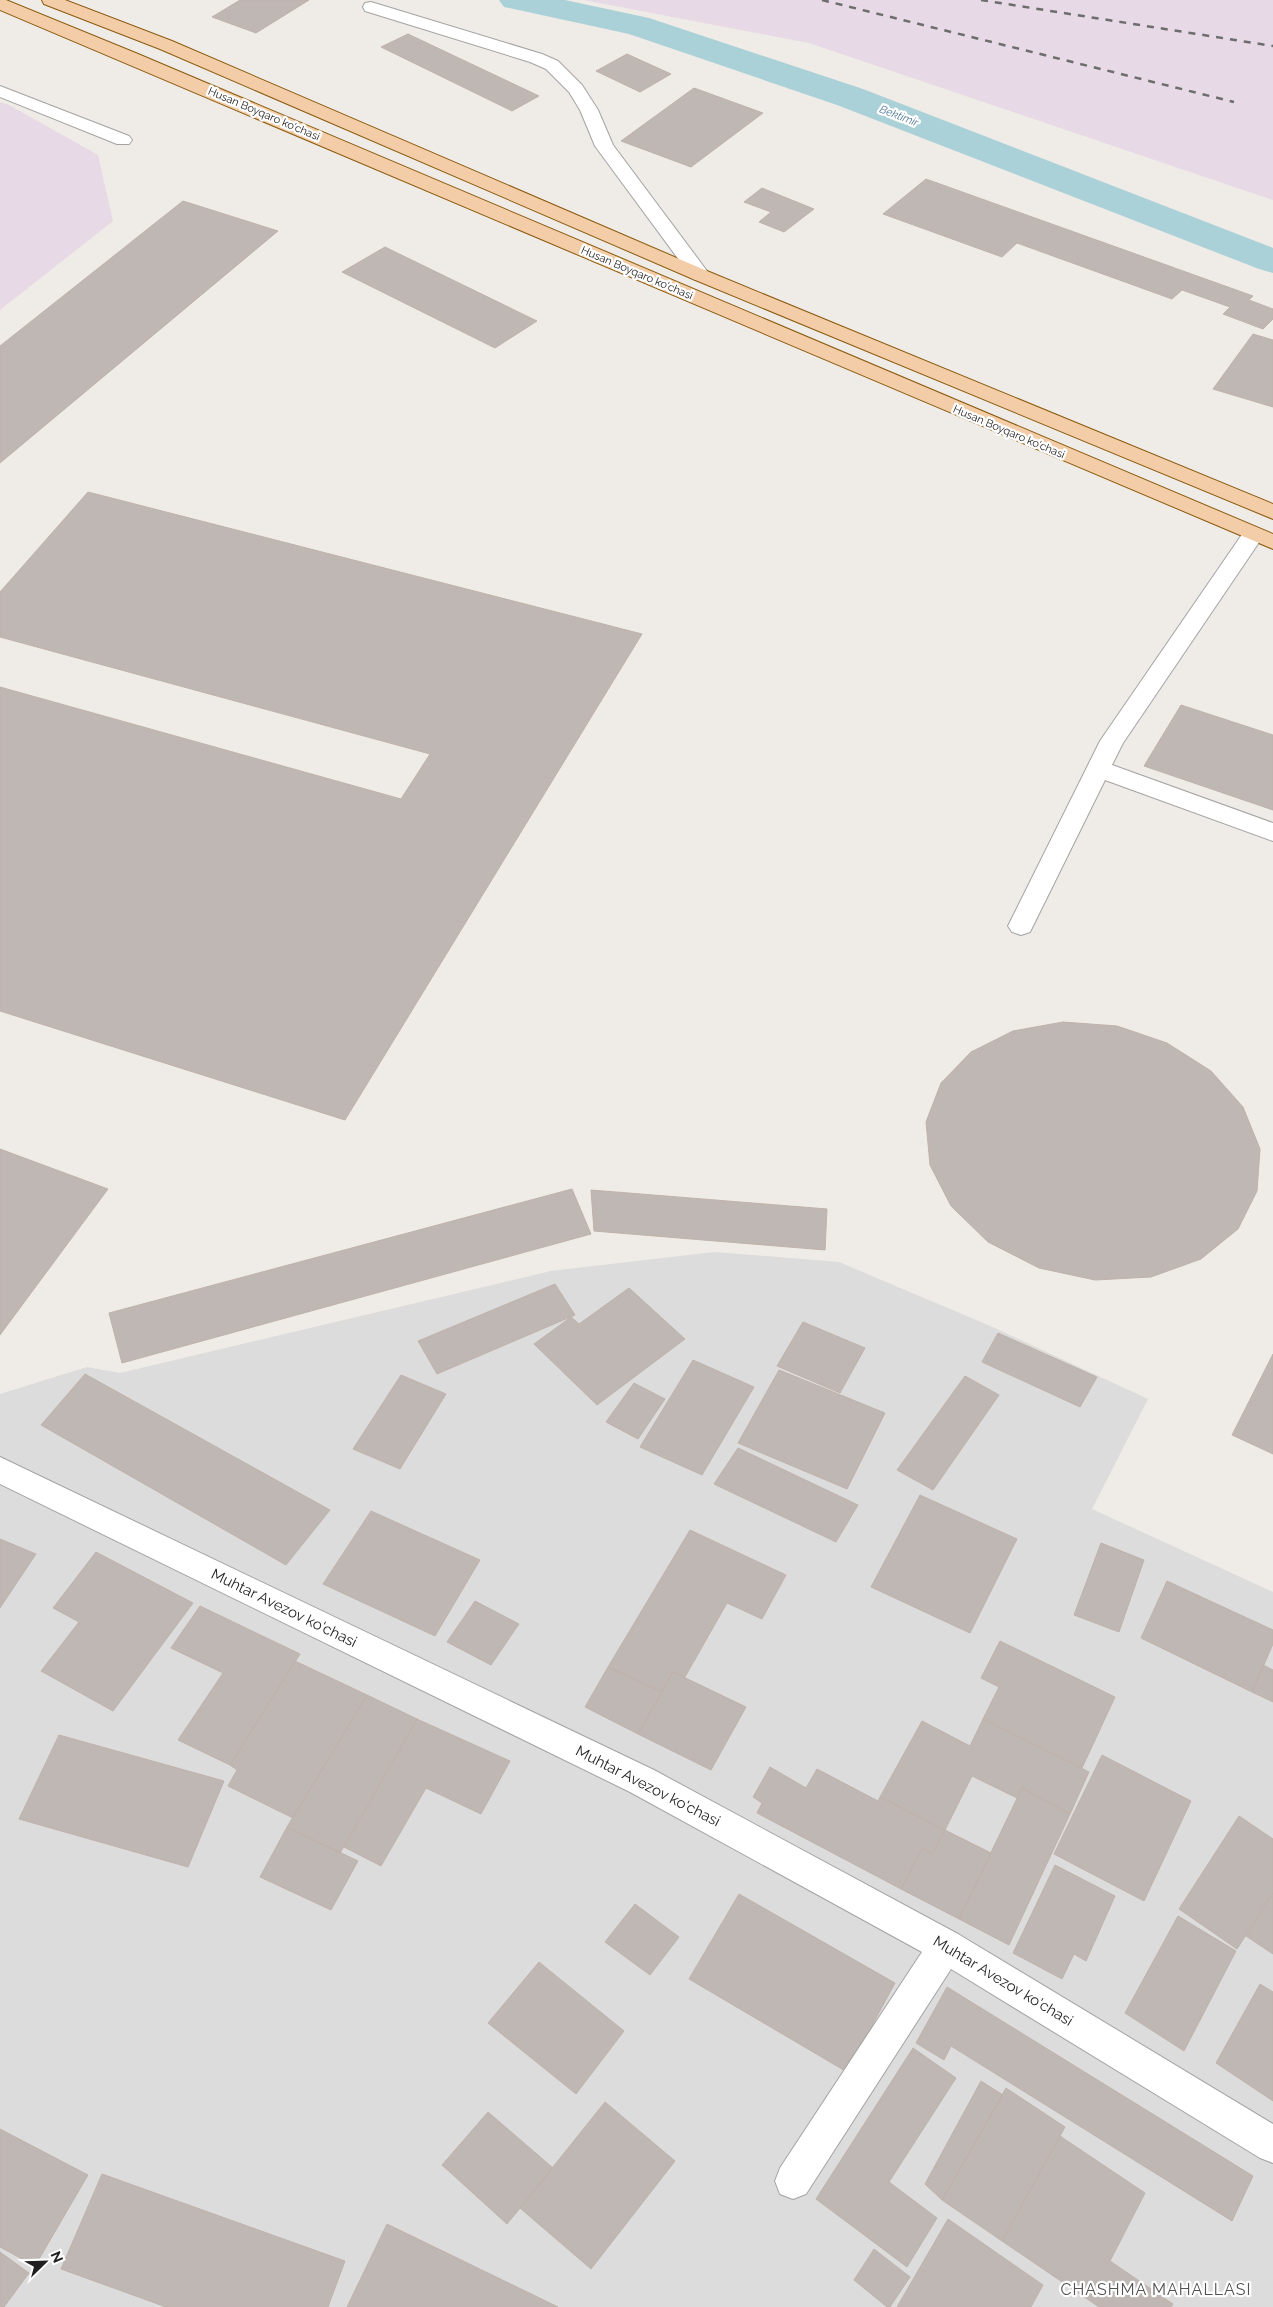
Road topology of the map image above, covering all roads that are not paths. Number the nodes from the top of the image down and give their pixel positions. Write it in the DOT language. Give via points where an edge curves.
graph roads {
  1 [pos="50,0"];
  2 [pos="0,4"];
  3 [pos="371,7"];
  4 [pos="0,90"];
  5 [pos="123,140"];
  6 [pos="700,275"];
  7 [pos="1273,512"];
  8 [pos="1263,539"];
  9 [pos="1098,769"];
  10 [pos="1273,832"];
  11 [pos="1021,926"];
  12 [pos="0,1470"];
  13 [pos="946,1946"];
  14 [pos="1273,2144"];
  15 [pos="793,2181"];
  1 -- 6 [label="main road, Husan Boyqaro ko'chasi" via="166,45"];
  2 -- 8 [label="main road, Husan Boyqaro ko'chasi"];
  3 -- 6 [label="street" via="552,65 565,76 589,110 604,146"];
  4 -- 5 [label="street"];
  6 -- 7 [label="main road, Husan Boyqaro ko'chasi"];
  8 -- 9 [label="street" via="1112,741"];
  9 -- 10 [label="street"];
  9 -- 11 [label="street"];
  12 -- 13 [label="street, Muhtar Avezov ko'chasi" via="642,1781"];
  13 -- 14 [label="street, Muhtar Avezov ko'chasi"];
  13 -- 15 [label="street"];
}
